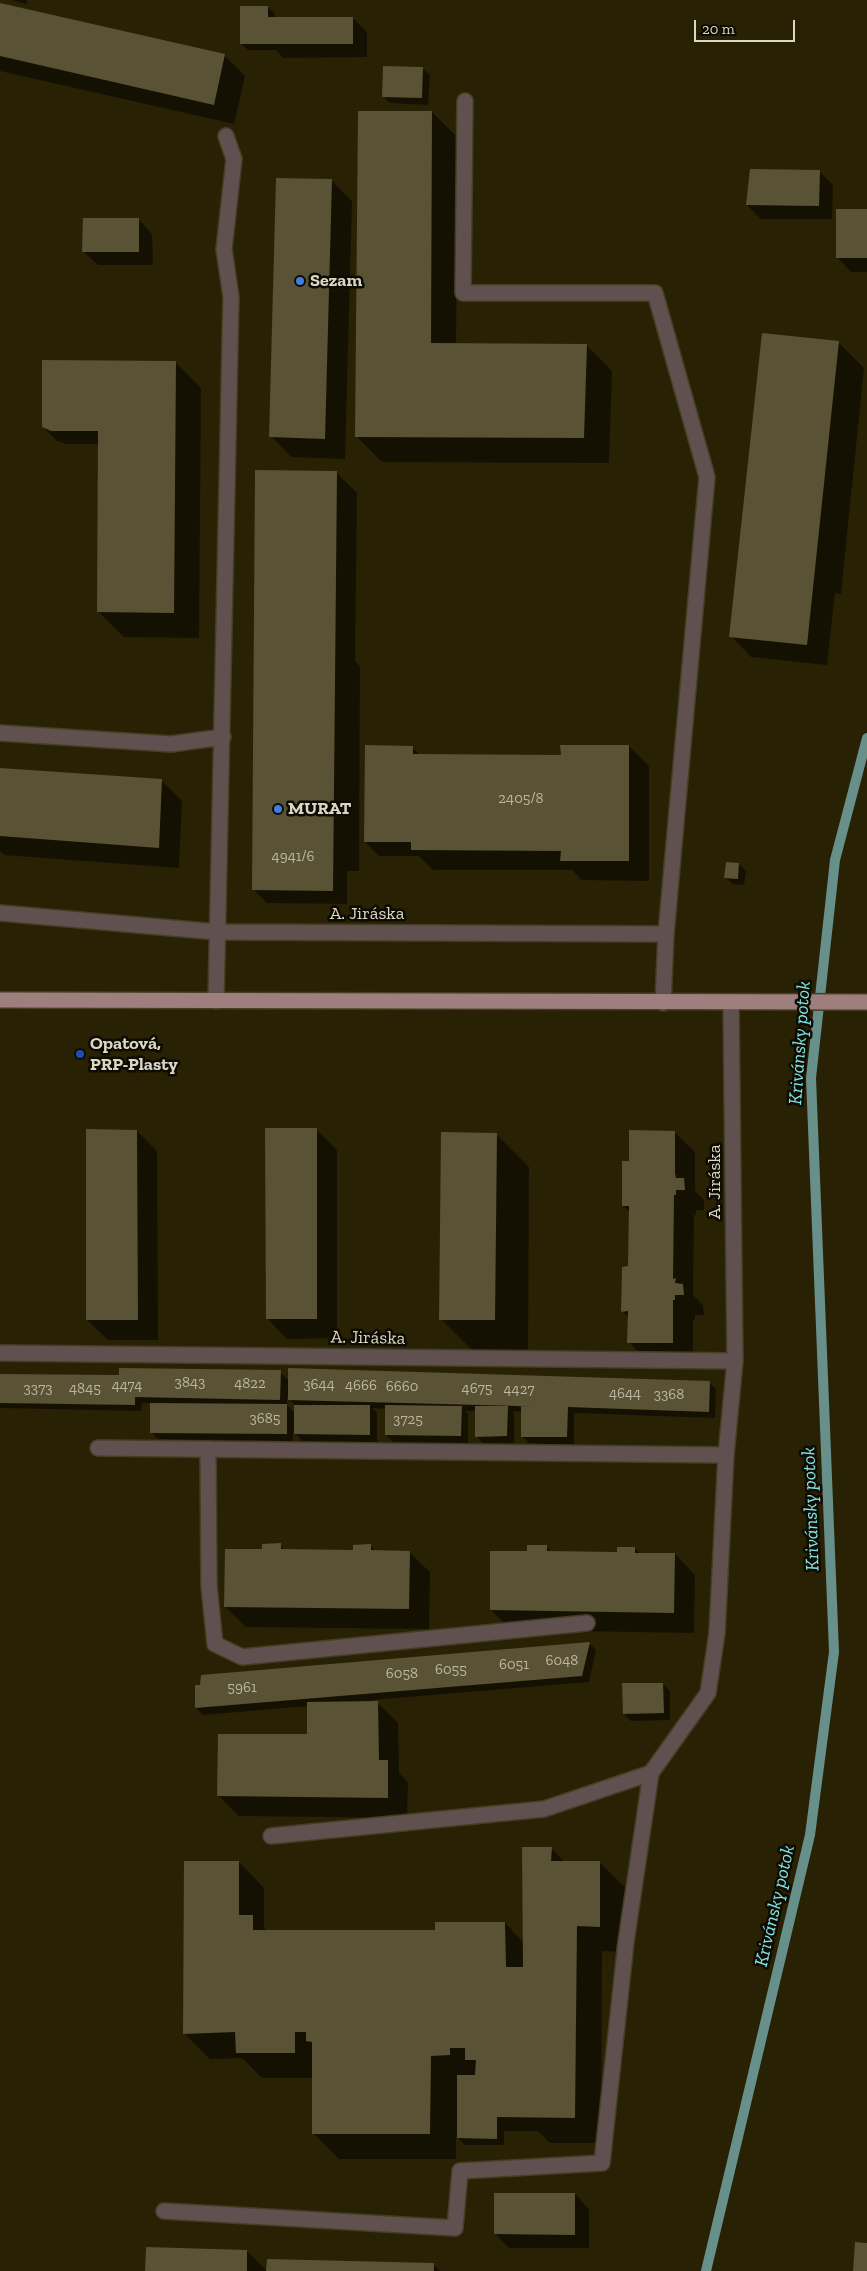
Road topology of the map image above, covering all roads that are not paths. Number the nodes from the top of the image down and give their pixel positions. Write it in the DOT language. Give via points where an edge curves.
graph roads {
  1 [pos="465,101"];
  2 [pos="226,136"];
  3 [pos="0,734"];
  4 [pos="223,737"];
  5 [pos="0,913"];
  6 [pos="217,932"];
  7 [pos="666,934"];
  8 [pos="0,1000"];
  9 [pos="216,1001"];
  10 [pos="731,1002"];
  11 [pos="867,1002"];
  12 [pos="663,1003"];
  13 [pos="0,1353"];
  14 [pos="735,1361"];
  15 [pos="98,1448"];
  16 [pos="208,1450"];
  17 [pos="726,1455"];
  18 [pos="588,1623"];
  19 [pos="651,1772"];
  20 [pos="271,1836"];
  21 [pos="164,2211"];
  1 -- 7 [label="street" via="463,293 655,293 707,477"];
  2 -- 4 [label="street" via="234,159 224,249 231,297"];
  3 -- 4 [label="street" via="170,744"];
  4 -- 6 [label="street"];
  5 -- 6 [label="street, A. Jiráska"];
  6 -- 7 [label="street, A. Jiráska"];
  6 -- 9 [label="street"];
  7 -- 12 [label="street"];
  8 -- 9 [label="main road"];
  9 -- 12 [label="main road"];
  10 -- 11 [label="main road"];
  10 -- 12 [label="main road"];
  10 -- 14 [label="street, A. Jiráska"];
  13 -- 14 [label="street, A. Jiráska"];
  14 -- 17 [label="street, A. Jiráska"];
  15 -- 16 [label="street"];
  16 -- 17 [label="street"];
  16 -- 18 [label="street" via="208,1586 215,1644 242,1657"];
  17 -- 19 [label="street, A. Jiráska" via="717,1633 708,1693"];
  19 -- 20 [label="street" via="544,1809"];
  19 -- 21 [label="street" via="626,1942 602,2163 460,2172 455,2228"];
}
